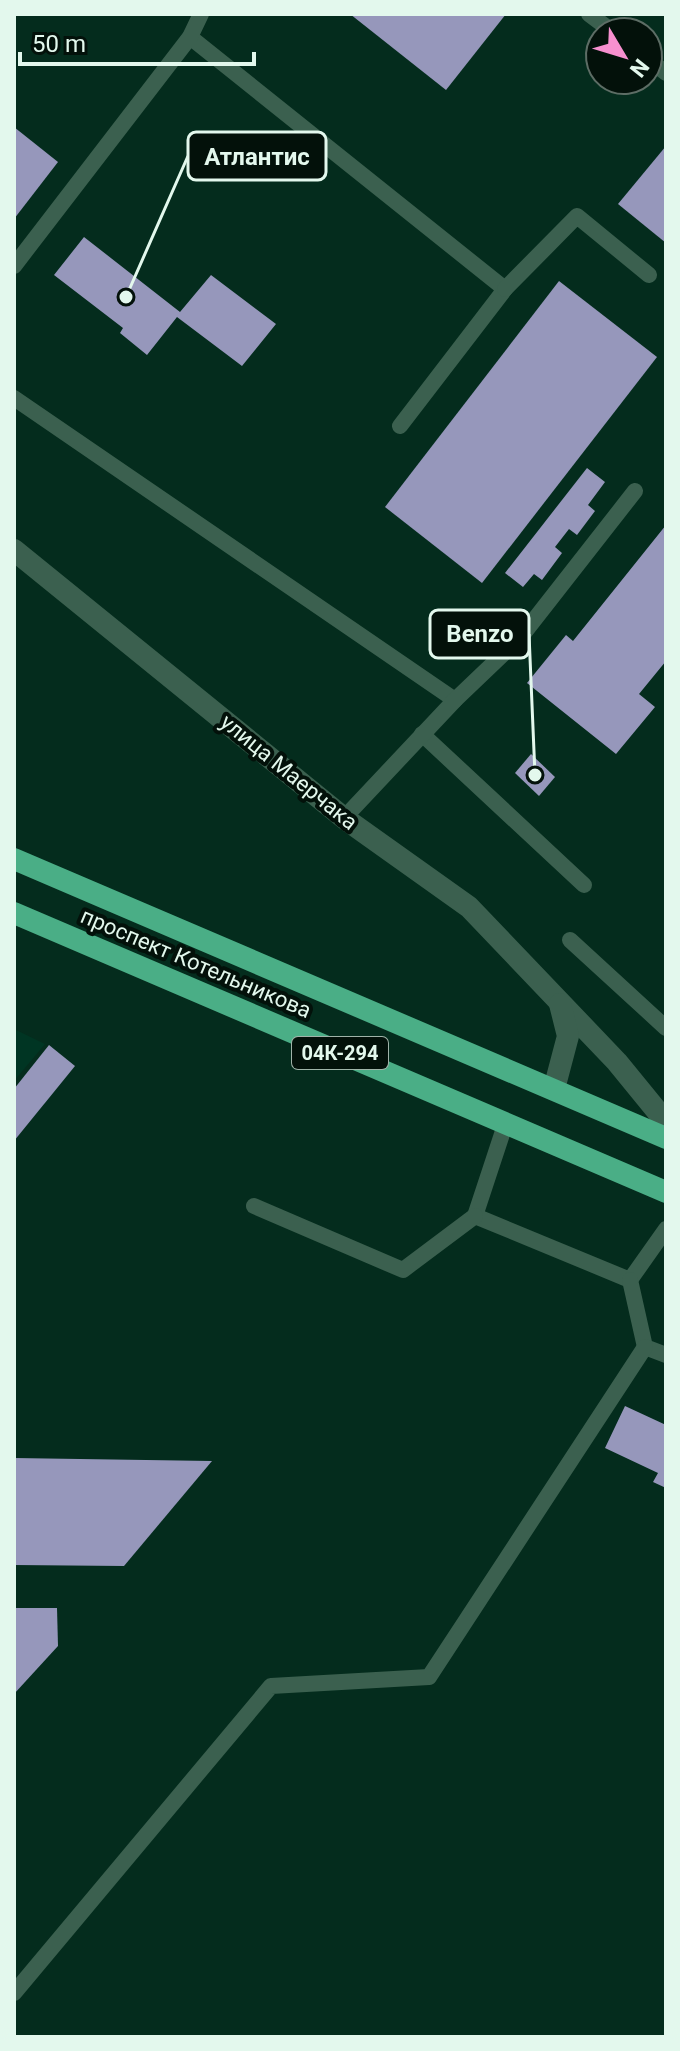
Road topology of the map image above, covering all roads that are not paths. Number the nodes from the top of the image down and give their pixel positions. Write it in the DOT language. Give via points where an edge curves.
graph roads {
  1 [pos="201,14"];
  2 [pos="190,37"];
  3 [pos="14,266"];
  4 [pos="649,275"];
  5 [pos="505,289"];
  6 [pos="14,398"];
  7 [pos="400,426"];
  8 [pos="635,491"];
  9 [pos="14,550"];
  10 [pos="455,700"];
  11 [pos="422,734"];
  12 [pos="344,818"];
  13 [pos="14,859"];
  14 [pos="584,885"];
  15 [pos="14,913"];
  16 [pos="570,940"];
  17 [pos="558,999"];
  18 [pos="666,1028"];
  19 [pos="554,1089"];
  20 [pos="666,1122"];
  21 [pos="505,1125"];
  22 [pos="666,1138"];
  23 [pos="666,1192"];
  24 [pos="254,1206"];
  25 [pos="475,1216"];
  26 [pos="666,1229"];
  27 [pos="630,1280"];
  28 [pos="645,1347"];
  29 [pos="666,1355"];
  30 [pos="14,1993"];
  1 -- 2 [label="lane"];
  2 -- 3 [label="lane"];
  2 -- 5 [label="lane"];
  4 -- 5 [label="lane" via="577,216"];
  5 -- 7 [label="lane"];
  6 -- 10 [label="lane"];
  8 -- 10 [label="lane" via="520,638"];
  9 -- 12 [label="street, улица Маерчака"];
  10 -- 11 [label="lane"];
  11 -- 12 [label="lane"];
  11 -- 14 [label="lane"];
  12 -- 17 [label="street, улица Маерчака" via="469,907"];
  13 -- 19 [label="highway, проспект Котельникова / 04К-294"];
  15 -- 21 [label="highway, проспект Котельникова / 04К-294"];
  16 -- 18 [label="lane"];
  17 -- 19 [label="street" via="568,1036"];
  17 -- 20 [label="street, улица Маерчака"];
  19 -- 22 [label="highway, проспект Котельникова / 04К-294"];
  21 -- 23 [label="highway, проспект Котельникова / 04К-294"];
  21 -- 25 [label="lane"];
  24 -- 25 [label="lane" via="403,1270"];
  25 -- 27 [label="lane"];
  26 -- 27 [label="lane"];
  27 -- 28 [label="lane"];
  28 -- 29 [label="lane"];
  28 -- 30 [label="lane" via="429,1677 271,1686"];
}
